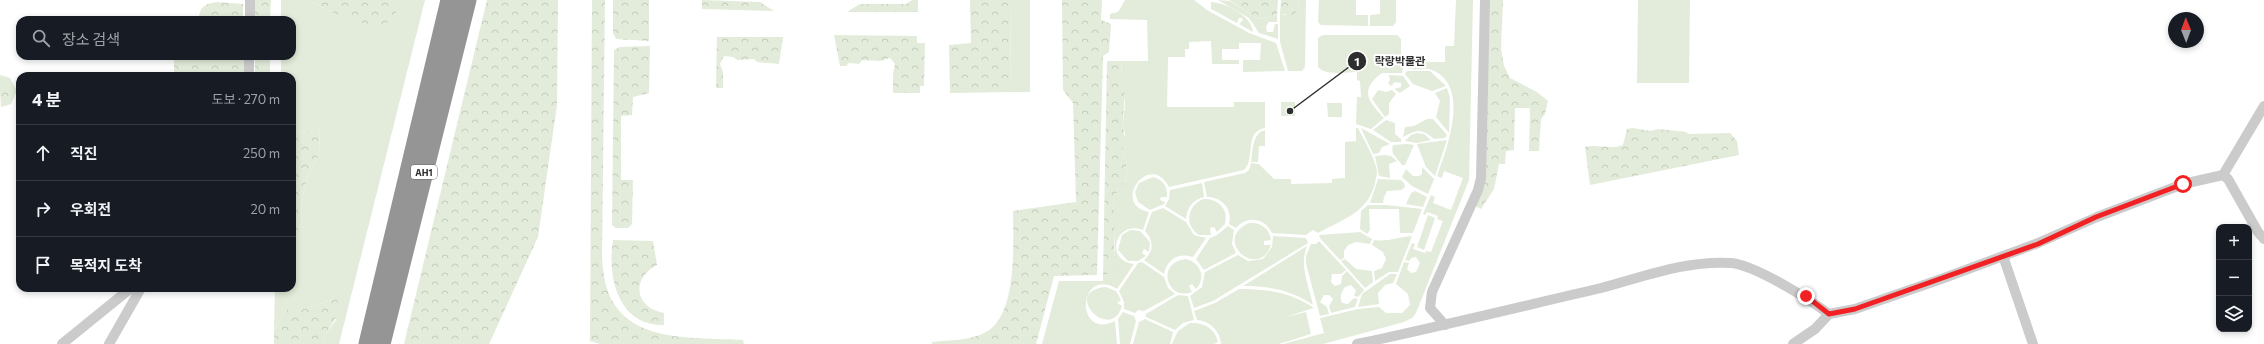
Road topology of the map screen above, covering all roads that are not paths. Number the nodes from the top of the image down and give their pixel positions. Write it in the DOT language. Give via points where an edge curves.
graph roads {
  1 [pos="250,0"];
  2 [pos="450,0"];
  3 [pos="467,0"];
  4 [pos="1485,0"];
  5 [pos="250,16"];
  6 [pos="249,60"];
  7 [pos="249,72"];
  8 [pos="2264,106"];
  9 [pos="2223,175"];
  10 [pos="2264,239"];
  11 [pos="2004,256"];
  12 [pos="127,292"];
  13 [pos="139,292"];
  14 [pos="1829,314"];
  15 [pos="1445,325"];
  16 [pos="62,344"];
  17 [pos="109,344"];
  18 [pos="368,344"];
  19 [pos="381,344"];
  20 [pos="1357,344"];
  21 [pos="1793,344"];
  22 [pos="2033,344"];
  1 -- 5 [label="street"];
  2 -- 18 [label="highway, AH1"];
  3 -- 19 [label="highway, AH1"];
  4 -- 15 [label="street" via="1481,178 1432,292 1430,308"];
  6 -- 7 [label="street"];
  8 -- 9 [label="street"];
  9 -- 10 [label="street" via="2228,179"];
  9 -- 11 [label="street" via="2183,184"];
  11 -- 14 [label="street" via="1855,309"];
  11 -- 22 [label="street"];
  12 -- 16 [label="street"];
  13 -- 17 [label="street"];
  14 -- 15 [label="street" via="1806,296 1743,266 1711,263 1671,268 1605,287"];
  14 -- 21 [label="street" via="1815,329"];
  15 -- 20 [label="street"];
}
